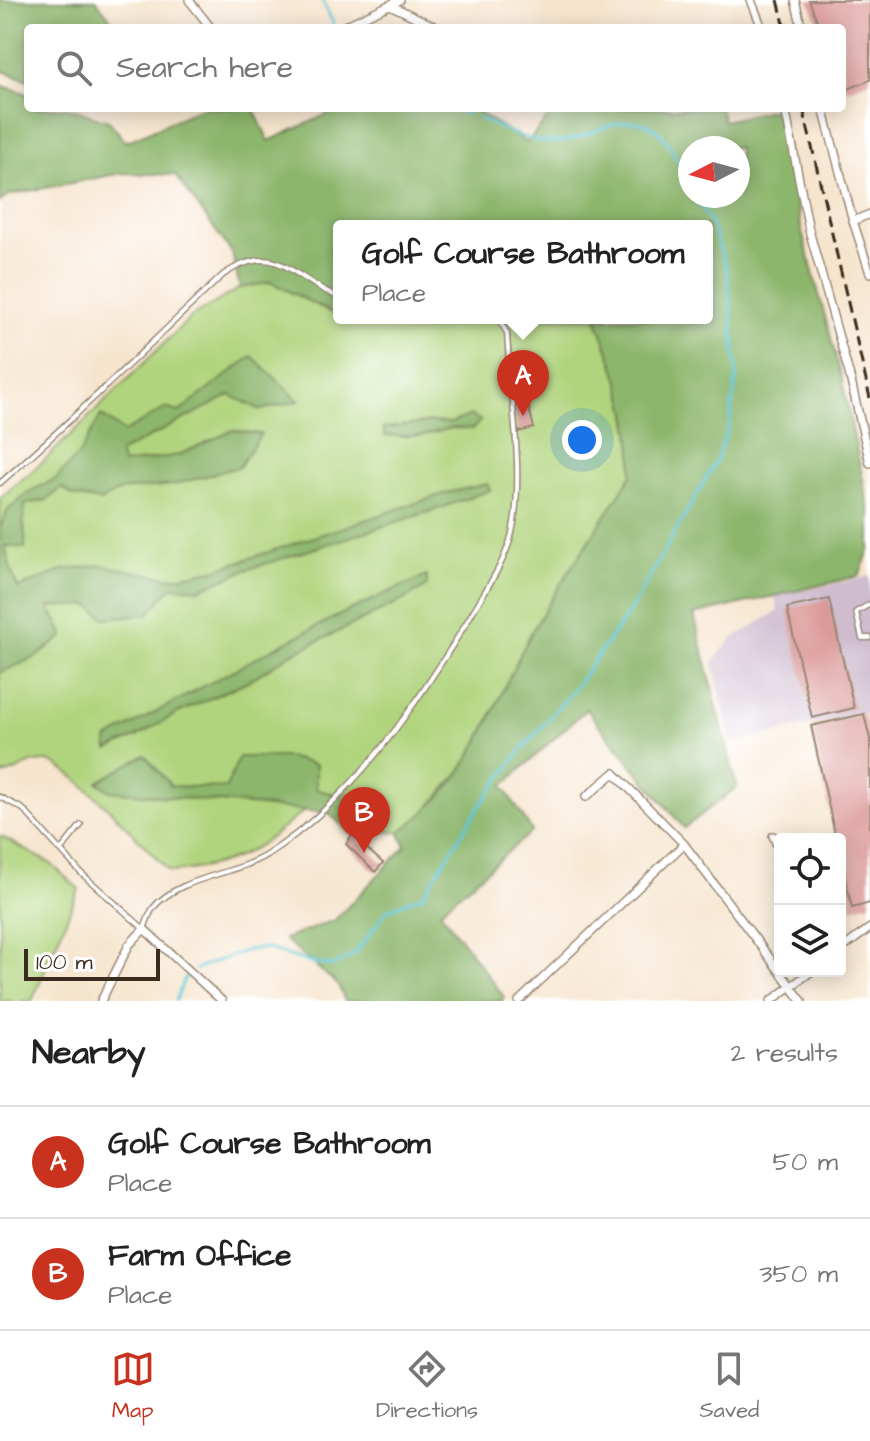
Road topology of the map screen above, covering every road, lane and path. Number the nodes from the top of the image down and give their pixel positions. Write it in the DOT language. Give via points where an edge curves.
graph roads {
  1 [pos="189,0"];
  2 [pos="400,0"];
  3 [pos="751,0"];
  4 [pos="795,0"];
  5 [pos="390,5"];
  6 [pos="208,24"];
  7 [pos="349,24"];
  8 [pos="430,24"];
  9 [pos="760,24"];
  10 [pos="801,24"];
  11 [pos="786,112"];
  12 [pos="824,112"];
  13 [pos="870,214"];
  14 [pos="853,221"];
  15 [pos="870,273"];
  16 [pos="333,295"];
  17 [pos="502,324"];
  18 [pos="870,463"];
  19 [pos="0,483"];
  20 [pos="870,604"];
  21 [pos="870,638"];
  22 [pos="0,797"];
  23 [pos="586,797"];
  24 [pos="81,825"];
  25 [pos="684,844"];
  26 [pos="61,850"];
  27 [pos="870,928"];
  28 [pos="144,929"];
  29 [pos="846,946"];
  30 [pos="804,977"];
  31 [pos="791,986"];
  32 [pos="101,1001"];
  33 [pos="222,1001"];
  34 [pos="519,1001"];
  35 [pos="771,1001"];
  36 [pos="802,1001"];
  1 -- 6 [label="street"];
  2 -- 5 [label="street"];
  3 -- 9 [label="street"];
  4 -- 10 [label="street"];
  5 -- 7 [label="street"];
  5 -- 8 [label="street"];
  11 -- 18 [label="street" via="809,230"];
  12 -- 14 [label="street"];
  13 -- 14 [label="street"];
  14 -- 15 [label="street"];
  16 -- 19 [label="lane" via="285,265 267,259 242,262"];
  17 -- 28 [label="lane" via="507,333 518,463 512,533 499,567 408,715 328,806 267,855 169,893 152,909"];
  20 -- 21 [label="lane" via="856,612 862,638"];
  22 -- 26 [label="lane" via="23,809"];
  23 -- 25 [label="street" via="614,773"];
  24 -- 26 [label="lane"];
  25 -- 31 [label="street"];
  25 -- 34 [label="street"];
  26 -- 28 [label="lane"];
  27 -- 29 [label="street"];
  28 -- 32 [label="street" via="129,945"];
  28 -- 33 [label="street"];
  30 -- 31 [label="street"];
  31 -- 35 [label="street"];
  31 -- 36 [label="street"];
}
